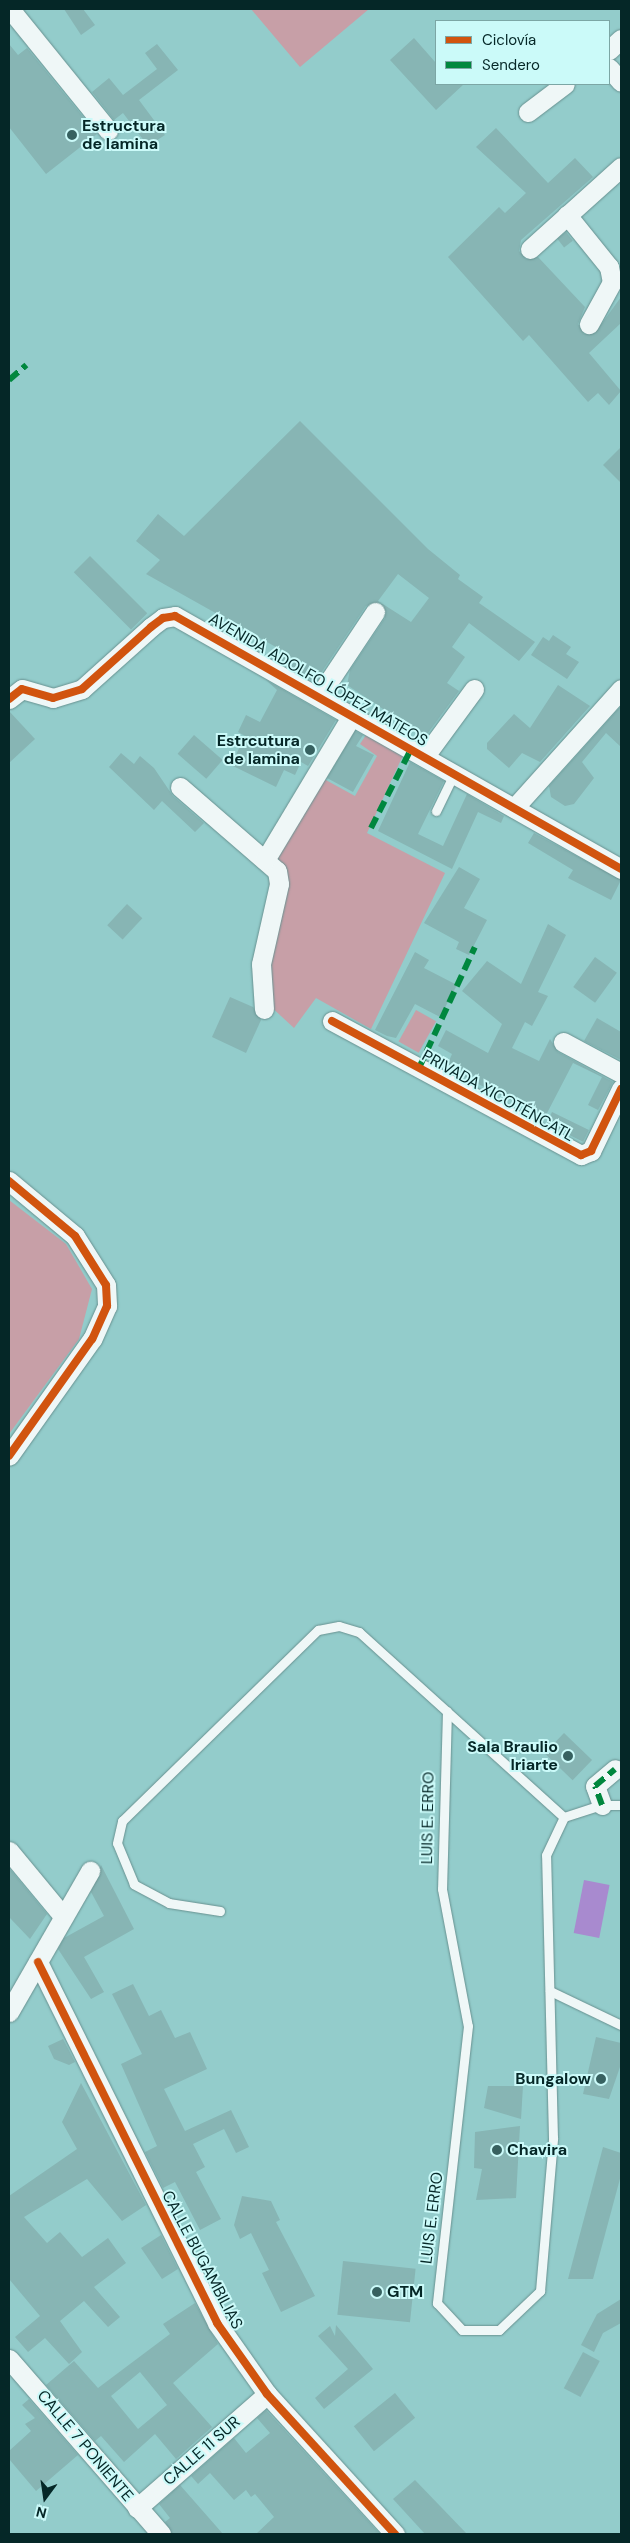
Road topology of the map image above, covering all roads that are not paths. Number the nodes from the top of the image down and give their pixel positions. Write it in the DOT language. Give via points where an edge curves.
graph roads {
  1 [pos="10,9"];
  2 [pos="621,39"];
  3 [pos="610,49"];
  4 [pos="610,69"];
  5 [pos="621,82"];
  6 [pos="564,85"];
  7 [pos="528,112"];
  8 [pos="108,130"];
  9 [pos="621,167"];
  10 [pos="567,215"];
  11 [pos="530,249"];
  12 [pos="589,324"];
  13 [pos="375,612"];
  14 [pos="474,689"];
  15 [pos="621,689"];
  16 [pos="319,696"];
  17 [pos="9,699"];
  18 [pos="352,714"];
  19 [pos="425,756"];
  20 [pos="454,774"];
  21 [pos="180,787"];
  22 [pos="514,808"];
  23 [pos="436,811"];
  24 [pos="265,860"];
  25 [pos="618,863"];
  26 [pos="264,1009"];
  27 [pos="332,1021"];
  28 [pos="564,1042"];
  29 [pos="621,1073"];
  30 [pos="621,1090"];
  31 [pos="9,1181"];
  32 [pos="9,1456"];
  33 [pos="447,1711"];
  34 [pos="615,1770"];
  35 [pos="602,1805"];
  36 [pos="621,1805"];
  37 [pos="564,1817"];
  38 [pos="9,1851"];
  39 [pos="90,1871"];
  40 [pos="220,1911"];
  41 [pos="63,1916"];
  42 [pos="38,1962"];
  43 [pos="550,1991"];
  44 [pos="9,2012"];
  45 [pos="621,2024"];
  46 [pos="9,2358"];
  47 [pos="266,2394"];
  48 [pos="137,2508"];
  49 [pos="161,2534"];
  50 [pos="395,2534"];
  1 -- 8 [label="street"];
  2 -- 3 [label="street"];
  4 -- 5 [label="street"];
  6 -- 7 [label="street"];
  9 -- 10 [label="street"];
  10 -- 11 [label="street"];
  10 -- 12 [label="street" via="609,268 612,282"];
  13 -- 16 [label="street"];
  14 -- 19 [label="street"];
  15 -- 22 [label="street"];
  16 -- 17 [label="street, AVENIDA ADOLFO LÓPEZ MATEOS" via="175,616 151,627 82,689 53,698 22,689"];
  16 -- 18 [label="street, AVENIDA ADOLFO LÓPEZ MATEOS"];
  18 -- 19 [label="street, AVENIDA ADOLFO LÓPEZ MATEOS"];
  18 -- 24 [label="street"];
  19 -- 20 [label="street, AVENIDA ADOLFO LÓPEZ MATEOS"];
  20 -- 22 [label="street, AVENIDA ADOLFO LÓPEZ MATEOS"];
  20 -- 23 [label="lane"];
  21 -- 24 [label="street"];
  22 -- 25 [label="street, AVENIDA ADOLFO LÓPEZ MATEOS"];
  24 -- 26 [label="street" via="277,871 279,884 261,964"];
  27 -- 30 [label="street, PRIVADA XICOTÉNCATL" via="581,1155 591,1151"];
  28 -- 29 [label="street"];
  31 -- 32 [label="street" via="75,1236 106,1285 106,1306 92,1339"];
  33 -- 37 [label="lane"];
  33 -- 40 [label="lane" via="359,1632 339,1626 318,1630 122,1821 117,1844 134,1884 169,1903"];
  33 -- 43 [label="lane, LUIS E. ERRO" via="442,1889 468,2026 437,2303 462,2330 499,2330 540,2291 553,2138"];
  34 -- 35 [label="street" via="595,1786"];
  35 -- 36 [label="lane"];
  35 -- 37 [label="lane"];
  37 -- 43 [label="lane, LUIS E. ERRO" via="546,1855"];
  38 -- 41 [label="street"];
  39 -- 41 [label="street"];
  41 -- 42 [label="street"];
  42 -- 44 [label="street"];
  42 -- 47 [label="street, CALLE BUGAMBILIAS" via="217,2323"];
  43 -- 45 [label="lane"];
  46 -- 48 [label="street, CALLE 7 PONIENTE"];
  47 -- 48 [label="street, CALLE 11 SUR"];
  47 -- 50 [label="street, CALLE BUGAMBILIAS"];
  48 -- 49 [label="street, CALLE 7 PONIENTE"];
}
